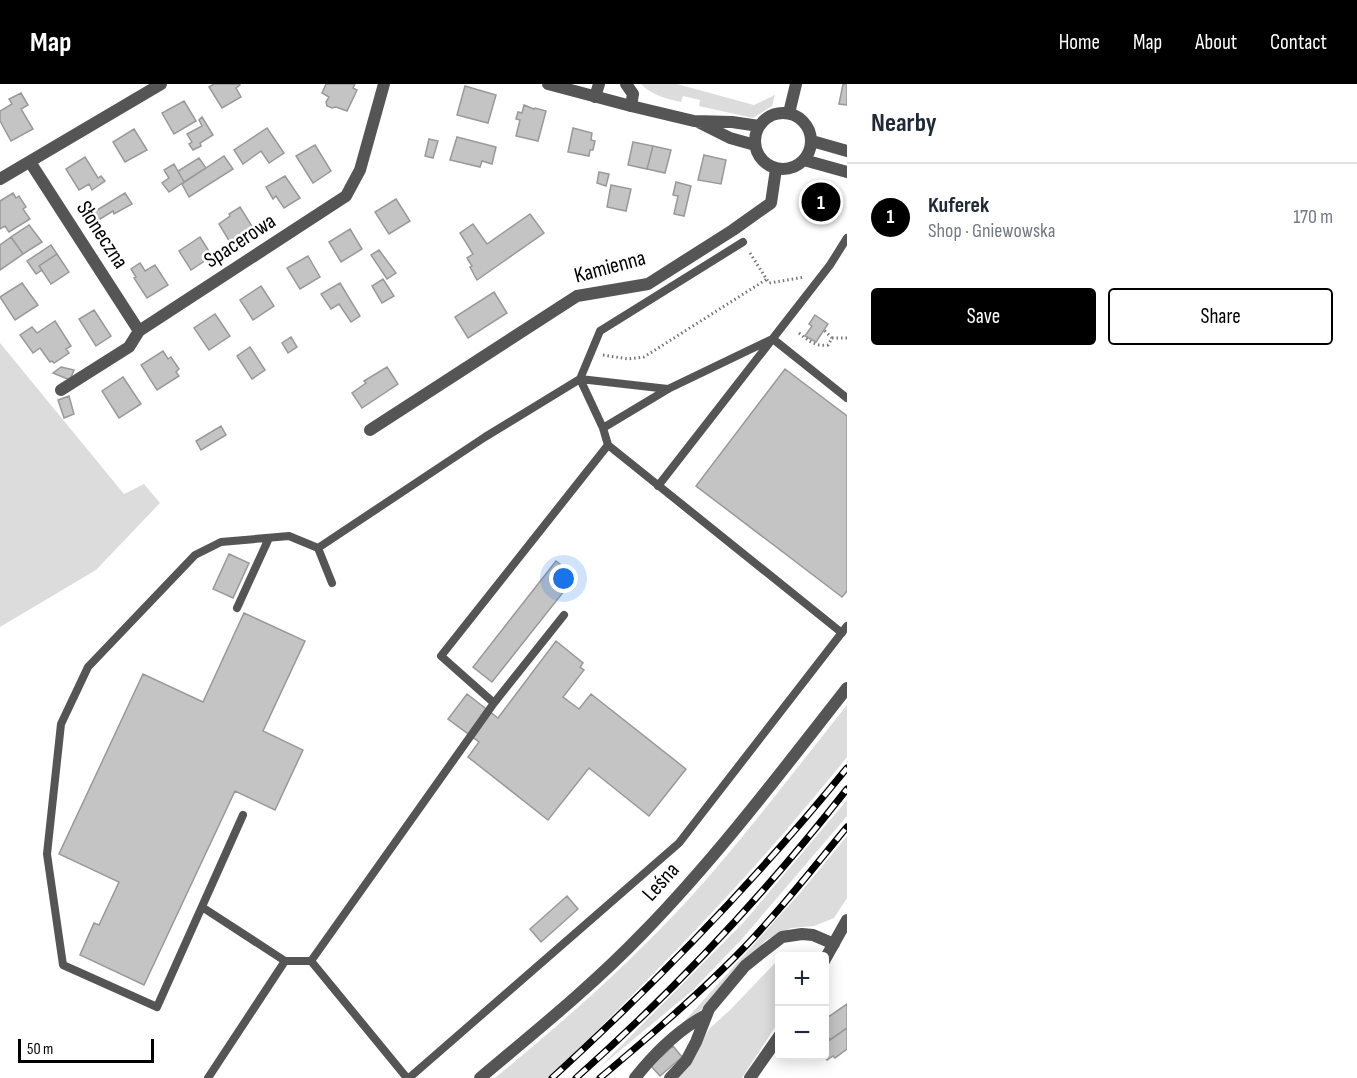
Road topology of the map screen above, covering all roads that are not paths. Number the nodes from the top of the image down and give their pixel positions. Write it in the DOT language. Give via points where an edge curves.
graph roads {
  1 [pos="161,84"];
  2 [pos="384,84"];
  3 [pos="548,84"];
  4 [pos="627,84"];
  5 [pos="796,84"];
  6 [pos="597,90"];
  7 [pos="631,106"];
  8 [pos="789,113"];
  9 [pos="694,121"];
  10 [pos="759,126"];
  11 [pos="812,141"];
  12 [pos="755,145"];
  13 [pos="847,151"];
  14 [pos="804,160"];
  15 [pos="30,162"];
  16 [pos="776,169"];
  17 [pos="847,172"];
  18 [pos="0,179"];
  19 [pos="847,238"];
  20 [pos="743,242"];
  21 [pos="139,332"];
  22 [pos="773,339"];
  23 [pos="580,379"];
  24 [pos="668,389"];
  25 [pos="62,390"];
  26 [pos="847,398"];
  27 [pos="603,428"];
  28 [pos="370,430"];
  29 [pos="608,445"];
  30 [pos="658,486"];
  31 [pos="269,538"];
  32 [pos="318,548"];
  33 [pos="332,583"];
  34 [pos="237,608"];
  35 [pos="564,615"];
  36 [pos="844,630"];
  37 [pos="847,688"];
  38 [pos="494,703"];
  39 [pos="243,815"];
  40 [pos="202,907"];
  41 [pos="847,920"];
  42 [pos="834,944"];
  43 [pos="829,953"];
  44 [pos="285,961"];
  45 [pos="311,961"];
  46 [pos="706,1015"];
  47 [pos="775,1042"];
  48 [pos="208,1078"];
  49 [pos="408,1078"];
  50 [pos="480,1078"];
  51 [pos="634,1078"];
  52 [pos="670,1078"];
  53 [pos="750,1078"];
  1 -- 15 [label="street"];
  2 -- 21 [label="street, Spacerowa" via="360,170 346,196"];
  3 -- 6 [label="street"];
  4 -- 7 [label="street" via="633,94"];
  5 -- 8 [label="street"];
  6 -- 7 [label="street"];
  7 -- 9 [label="street"];
  8 -- 10 [label="street" via="778,113"];
  8 -- 11 [label="street" via="805,123"];
  9 -- 10 [label="street"];
  9 -- 12 [label="street"];
  10 -- 12 [label="street"];
  11 -- 13 [label="street"];
  11 -- 14 [label="street"];
  12 -- 16 [label="street" via="759,156"];
  14 -- 16 [label="street" via="796,166"];
  14 -- 17 [label="street"];
  15 -- 18 [label="street"];
  15 -- 21 [label="street, Słoneczna"];
  16 -- 28 [label="street, Kamienna" via="771,203 733,230 648,284 577,296"];
  19 -- 22 [label="lane"];
  20 -- 23 [label="lane" via="600,331"];
  21 -- 25 [label="street, Spacerowa" via="129,347"];
  22 -- 24 [label="lane"];
  22 -- 26 [label="lane"];
  22 -- 30 [label="lane"];
  23 -- 24 [label="lane"];
  23 -- 27 [label="lane"];
  23 -- 32 [label="lane"];
  24 -- 27 [label="lane"];
  27 -- 29 [label="lane"];
  29 -- 30 [label="lane"];
  29 -- 38 [label="lane" via="441,656"];
  30 -- 36 [label="lane"];
  31 -- 32 [label="lane" via="289,536"];
  31 -- 34 [label="lane"];
  31 -- 40 [label="lane" via="221,542 195,555 88,667 61,724 47,854 63,964 157,1007"];
  32 -- 33 [label="lane"];
  35 -- 38 [label="lane"];
  36 -- 49 [label="lane" via="679,843"];
  37 -- 50 [label="street, Leśna" via="705,865 644,932"];
  38 -- 45 [label="lane"];
  39 -- 40 [label="lane"];
  40 -- 44 [label="lane"];
  41 -- 42 [label="street"];
  42 -- 43 [label="street"];
  42 -- 46 [label="street" via="813,935 782,937 745,966"];
  44 -- 45 [label="lane"];
  44 -- 48 [label="lane"];
  45 -- 49 [label="lane"];
  46 -- 51 [label="street" via="667,1043"];
  46 -- 52 [label="street" via="686,1061"];
  47 -- 53 [label="street"];
}
